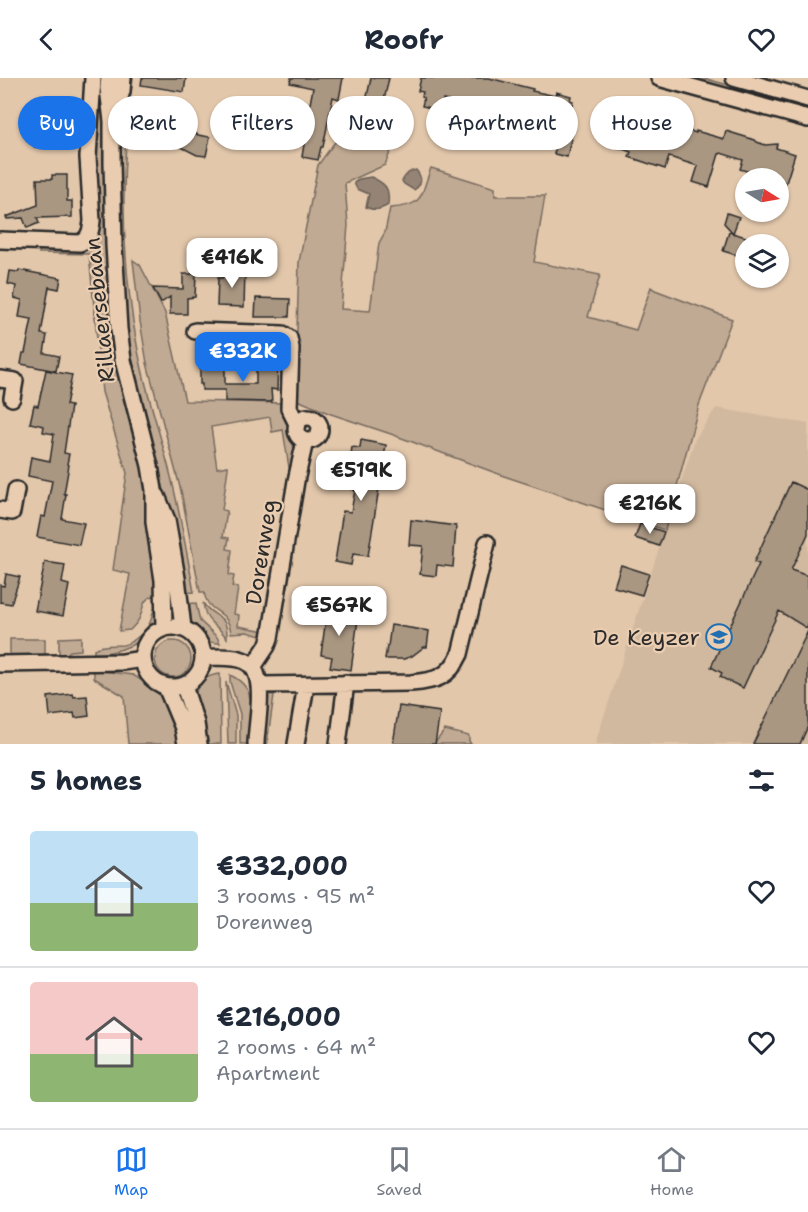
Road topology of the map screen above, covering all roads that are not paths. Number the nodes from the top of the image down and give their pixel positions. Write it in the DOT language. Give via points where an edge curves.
graph roads {
  1 [pos="93,78"];
  2 [pos="109,78"];
  3 [pos="123,78"];
  4 [pos="659,78"];
  5 [pos="734,78"];
  6 [pos="109,96"];
  7 [pos="120,96"];
  8 [pos="808,99"];
  9 [pos="808,119"];
  10 [pos="112,150"];
  11 [pos="0,240"];
  12 [pos="195,331"];
  13 [pos="0,379"];
  14 [pos="12,398"];
  15 [pos="16,490"];
  16 [pos="154,490"];
  17 [pos="0,510"];
  18 [pos="487,543"];
  19 [pos="164,628"];
  20 [pos="183,628"];
  21 [pos="204,657"];
  22 [pos="143,659"];
  23 [pos="0,664"];
  24 [pos="253,667"];
  25 [pos="346,683"];
  26 [pos="260,685"];
  27 [pos="306,685"];
  28 [pos="184,686"];
  29 [pos="166,687"];
  30 [pos="186,744"];
  31 [pos="199,744"];
  32 [pos="256,744"];
  33 [pos="296,744"];
  34 [pos="338,744"];
  1 -- 11 [label="street" via="88,157 92,229 86,240"];
  2 -- 6 [label="street, Rillaersebaan"];
  3 -- 7 [label="street, Rillaersebaan"];
  4 -- 9 [label="street"];
  5 -- 8 [label="street"];
  10 -- 16 [label="street, Rillaersebaan" via="119,329"];
  12 -- 24 [label="street, Dorenweg" via="283,334 289,338 291,348 289,408 297,434 305,441 270,638"];
  13 -- 14 [label="street" via="15,381"];
  15 -- 17 [label="street" via="12,512"];
  16 -- 19 [label="street, Rillaersebaan"];
  16 -- 20 [label="street, Rillaersebaan" via="167,520"];
  18 -- 25 [label="street" via="460,654 447,674 427,682"];
  19 -- 20 [label="street"];
  19 -- 22 [label="street" via="148,640"];
  20 -- 21 [label="street" via="198,639"];
  21 -- 24 [label="street" via="244,660"];
  21 -- 28 [label="street" via="196,678"];
  22 -- 23 [label="street"];
  22 -- 29 [label="street" via="150,677"];
  24 -- 26 [label="street"];
  25 -- 27 [label="street"];
  25 -- 34 [label="street"];
  26 -- 27 [label="street"];
  26 -- 32 [label="street"];
  27 -- 33 [label="street"];
  28 -- 29 [label="street"];
  28 -- 31 [label="street"];
  29 -- 30 [label="street"];
}
